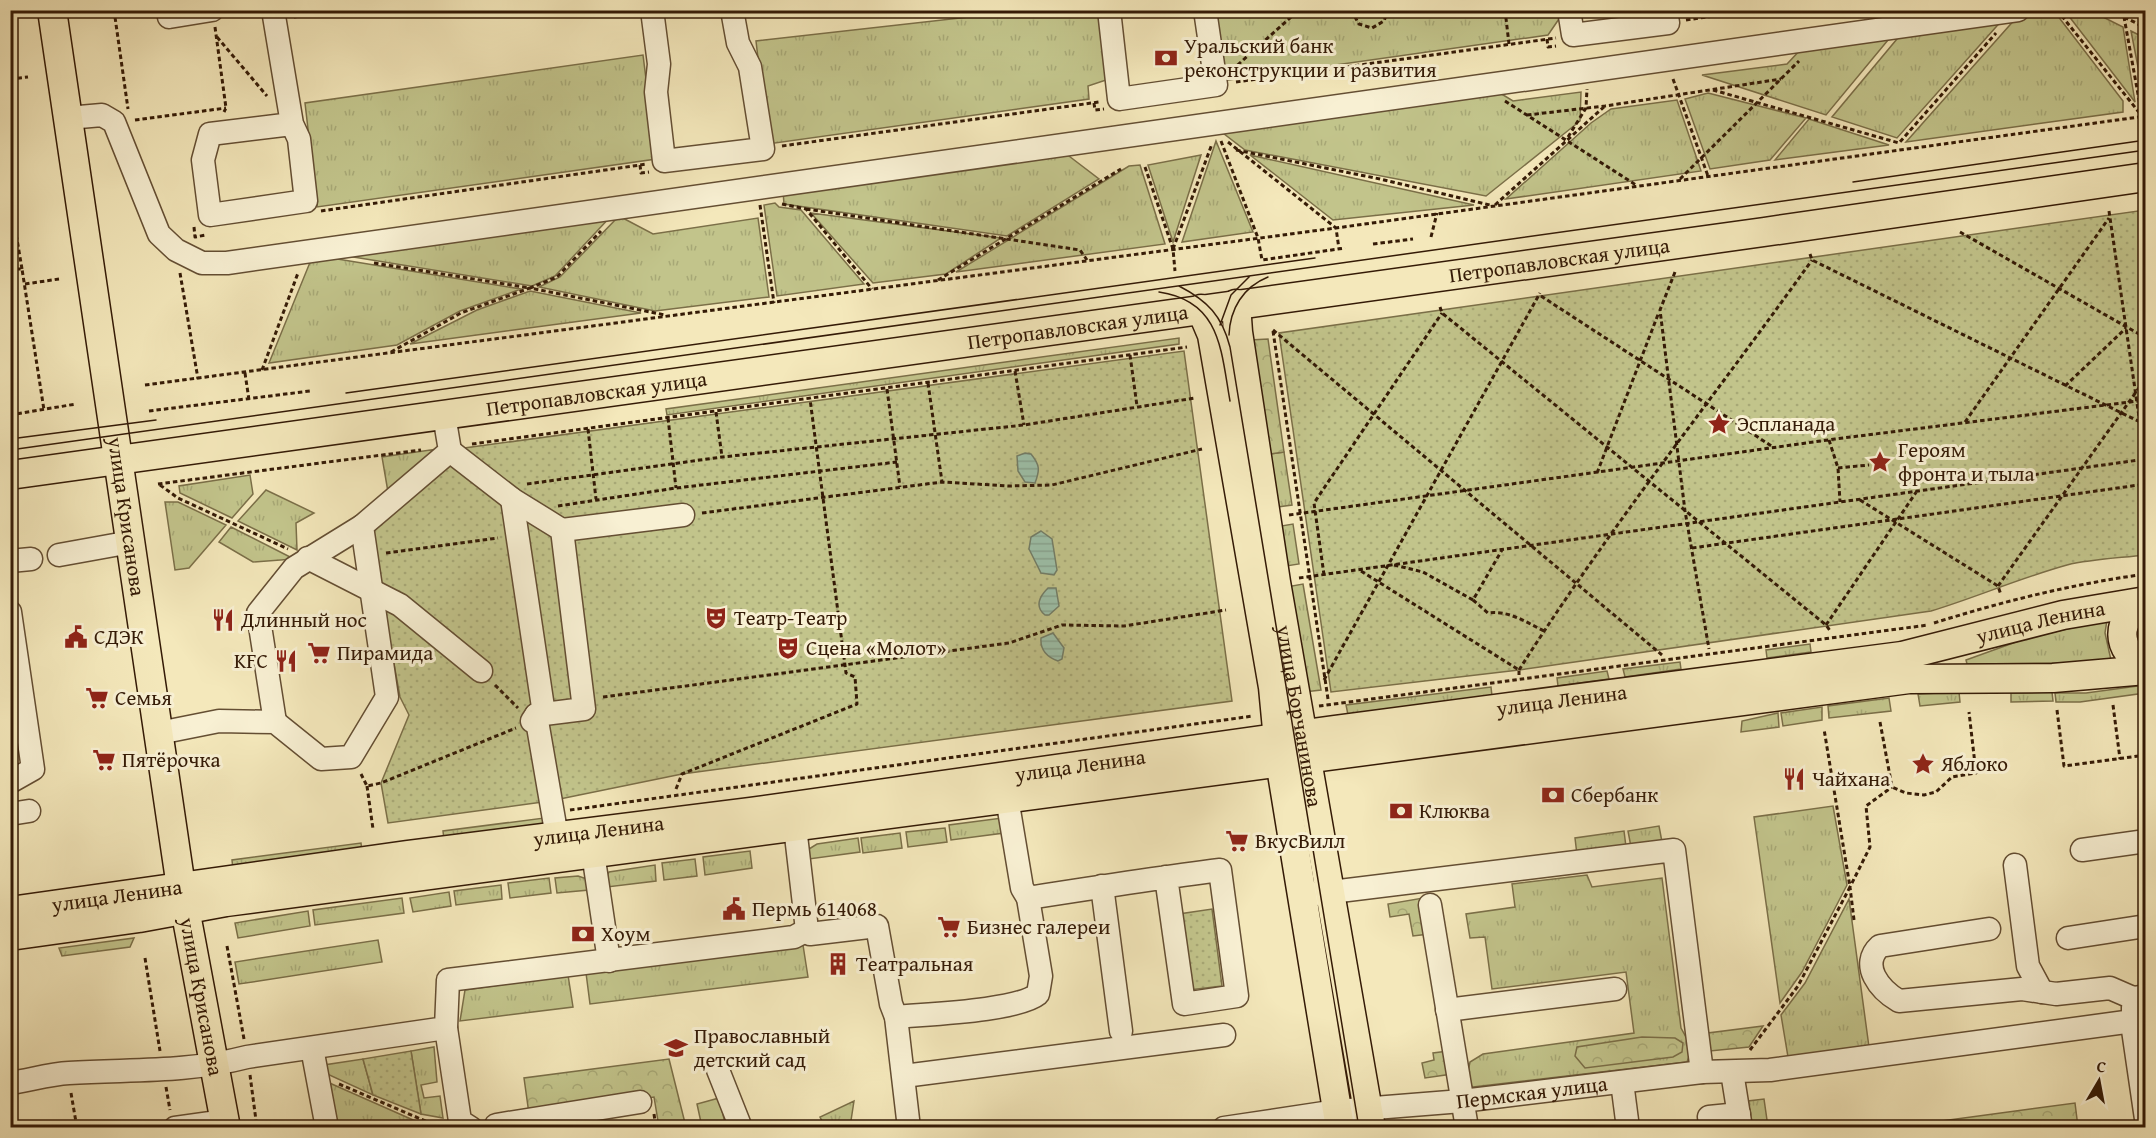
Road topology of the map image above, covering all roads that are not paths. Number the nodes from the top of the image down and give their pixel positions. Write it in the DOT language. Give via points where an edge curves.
graph roads {
  1 [pos="52,10"];
  2 [pos="168,10"];
  3 [pos="651,10"];
  4 [pos="732,10"];
  5 [pos="1109,10"];
  6 [pos="1204,10"];
  7 [pos="1569,10"];
  8 [pos="2017,11"];
  9 [pos="213,15"];
  10 [pos="274,15"];
  11 [pos="1667,17"];
  12 [pos="68,118"];
  13 [pos="292,124"];
  14 [pos="2145,177"];
  15 [pos="1236,304"];
  16 [pos="1201,309"];
  17 [pos="444,415"];
  18 [pos="450,448"];
  19 [pos="120,461"];
  20 [pos="10,475"];
  21 [pos="519,487"];
  22 [pos="682,515"];
  23 [pos="362,526"];
  24 [pos="562,530"];
  25 [pos="131,542"];
  26 [pos="58,555"];
  27 [pos="308,558"];
  28 [pos="372,592"];
  29 [pos="2145,602"];
  30 [pos="10,612"];
  31 [pos="2145,668"];
  32 [pos="481,671"];
  33 [pos="537,717"];
  34 [pos="275,722"];
  35 [pos="159,733"];
  36 [pos="1292,748"];
  37 [pos="10,782"];
  38 [pos="1007,798"];
  39 [pos="558,824"];
  40 [pos="795,827"];
  41 [pos="2145,841"];
  42 [pos="2082,850"];
  43 [pos="593,853"];
  44 [pos="2014,865"];
  45 [pos="1167,877"];
  46 [pos="1102,886"];
  47 [pos="1331,893"];
  48 [pos="1302,896"];
  49 [pos="183,898"];
  50 [pos="1028,898"];
  51 [pos="1430,905"];
  52 [pos="10,911"];
  53 [pos="2145,926"];
  54 [pos="1989,929"];
  55 [pos="807,930"];
  56 [pos="10,936"];
  57 [pos="2068,938"];
  58 [pos="609,961"];
  59 [pos="1615,989"];
  60 [pos="2042,992"];
  61 [pos="2139,997"];
  62 [pos="1447,1010"];
  63 [pos="896,1017"];
  64 [pos="2133,1021"];
  65 [pos="446,1028"];
  66 [pos="1121,1031"];
  67 [pos="1224,1035"];
  68 [pos="312,1048"];
  69 [pos="215,1066"];
  70 [pos="717,1070"];
  71 [pos="1702,1072"];
  72 [pos="1732,1072"];
  73 [pos="904,1076"];
  74 [pos="1622,1082"];
  75 [pos="10,1083"];
  76 [pos="1462,1101"];
  77 [pos="640,1102"];
  78 [pos="1709,1117"];
  79 [pos="1370,1118"];
  80 [pos="1339,1119"];
  81 [pos="2145,1119"];
  82 [pos="1740,1121"];
  83 [pos="173,1122"];
  84 [pos="226,1124"];
  85 [pos="465,1124"];
  86 [pos="1258,1125"];
  87 [pos="493,1127"];
  88 [pos="327,1128"];
  89 [pos="741,1128"];
  90 [pos="909,1128"];
  91 [pos="1224,1128"];
  92 [pos="1467,1128"];
  93 [pos="1628,1128"];
  1 -- 12 [label="main road, улица Крисанова"];
  2 -- 9 [label="street" via="169,17"];
  3 -- 4 [label="street" via="659,64 656,92 664,161 763,149 750,68 738,43"];
  5 -- 6 [label="street" via="1119,99 1216,85"];
  7 -- 11 [label="street" via="1573,35"];
  8 -- 12 [label="street" via="1481,86 1216,128 227,263 202,263 176,250 159,234 122,122 102,115"];
  10 -- 13 [label="street"];
  12 -- 19 [label="main road, улица Крисанова"];
  13 -- 13 [label="street" via="210,134 202,160 210,215 306,201 299,139"];
  14 -- 15 [label="main road, Петропавловская улица"];
  15 -- 16 [label="main road, Петропавловская улица"];
  15 -- 36 [label="main road, улица Борчанинова" via="1276,582"];
  16 -- 17 [label="main road, Петропавловская улица"];
  16 -- 36 [label="main road, улица Борчанинова" via="1212,335 1273,687"];
  17 -- 18 [label="street"];
  17 -- 19 [label="main road, Петропавловская улица"];
  18 -- 21 [label="street"];
  18 -- 23 [label="street"];
  19 -- 20 [label="main road, Петропавловская улица"];
  19 -- 25 [label="main road, улица Крисанова"];
  21 -- 24 [label="street"];
  21 -- 33 [label="street" via="518,535"];
  22 -- 24 [label="street"];
  23 -- 27 [label="street"];
  23 -- 28 [label="street"];
  24 -- 33 [label="street" via="584,709"];
  25 -- 26 [label="street"];
  25 -- 35 [label="main road, улица Крисанова"];
  27 -- 28 [label="street"];
  27 -- 34 [label="street" via="294,568 258,613"];
  28 -- 32 [label="street" via="400,605"];
  28 -- 34 [label="street" via="387,697 351,757 321,759"];
  29 -- 31 [label="main road, улица Ленина" via="2132,610 2121,630 2124,649"];
  29 -- 36 [label="main road, улица Ленина" via="2063,615 1902,656"];
  30 -- 37 [label="street" via="33,770"];
  31 -- 36 [label="main road, улица Ленина" via="2053,678 1909,679"];
  33 -- 39 [label="street"];
  34 -- 35 [label="street" via="219,721"];
  35 -- 49 [label="main road, улица Крисанова"];
  36 -- 38 [label="main road, улица Ленина"];
  36 -- 39 [label="main road, улица Ленина"];
  36 -- 47 [label="main road, улица Борчанинова"];
  36 -- 48 [label="main road, улица Борчанинова"];
  38 -- 40 [label="main road, улица Ленина"];
  38 -- 50 [label="street" via="1022,888"];
  39 -- 49 [label="main road, улица Ленина"];
  40 -- 43 [label="main road, улица Ленина"];
  40 -- 55 [label="street"];
  41 -- 42 [label="street"];
  43 -- 49 [label="main road, улица Ленина"];
  43 -- 58 [label="street"];
  44 -- 60 [label="street" via="2028,966"];
  45 -- 45 [label="street" via="1184,1004 1237,996 1220,870"];
  45 -- 46 [label="street"];
  46 -- 50 [label="street"];
  46 -- 66 [label="street"];
  47 -- 48 [label="street"];
  47 -- 71 [label="street" via="1674,850"];
  47 -- 79 [label="main road, улица Борчанинова"];
  48 -- 80 [label="main road, улица Борчанинова"];
  49 -- 52 [label="main road, улица Ленина"];
  49 -- 56 [label="main road, улица Ленина"];
  49 -- 69 [label="main road, улица Крисанова"];
  50 -- 63 [label="street" via="1041,976 1038,994 1015,1004"];
  51 -- 62 [label="street"];
  53 -- 57 [label="street"];
  54 -- 60 [label="street" via="1880,946 1872,960 1876,981 1899,1001 2022,989"];
  55 -- 58 [label="street" via="794,938"];
  55 -- 63 [label="street" via="810,934 878,926"];
  58 -- 65 [label="street" via="448,980"];
  59 -- 62 [label="street"];
  60 -- 61 [label="street" via="2110,988"];
  61 -- 64 [label="street"];
  62 -- 76 [label="street"];
  63 -- 73 [label="street"];
  64 -- 72 [label="street, Пермская улица"];
  64 -- 81 [label="street"];
  65 -- 68 [label="street"];
  65 -- 85 [label="street"];
  67 -- 73 [label="street"];
  68 -- 69 [label="street" via="247,1057"];
  68 -- 88 [label="street"];
  69 -- 75 [label="street" via="163,1072 67,1073"];
  69 -- 84 [label="main road, улица Крисанова"];
  70 -- 89 [label="street"];
  71 -- 72 [label="street, Пермская улица"];
  71 -- 74 [label="street, Пермская улица"];
  72 -- 82 [label="street"];
  73 -- 90 [label="street"];
  74 -- 76 [label="street, Пермская улица"];
  74 -- 93 [label="street"];
  76 -- 79 [label="street, Пермская улица"];
  76 -- 92 [label="street"];
  77 -- 87 [label="street"];
  78 -- 82 [label="street"];
  79 -- 80 [label="street, Пермская улица"];
  80 -- 86 [label="street, Пермская улица"];
  83 -- 84 [label="street"];
  86 -- 91 [label="street, Пермская улица"];
}
